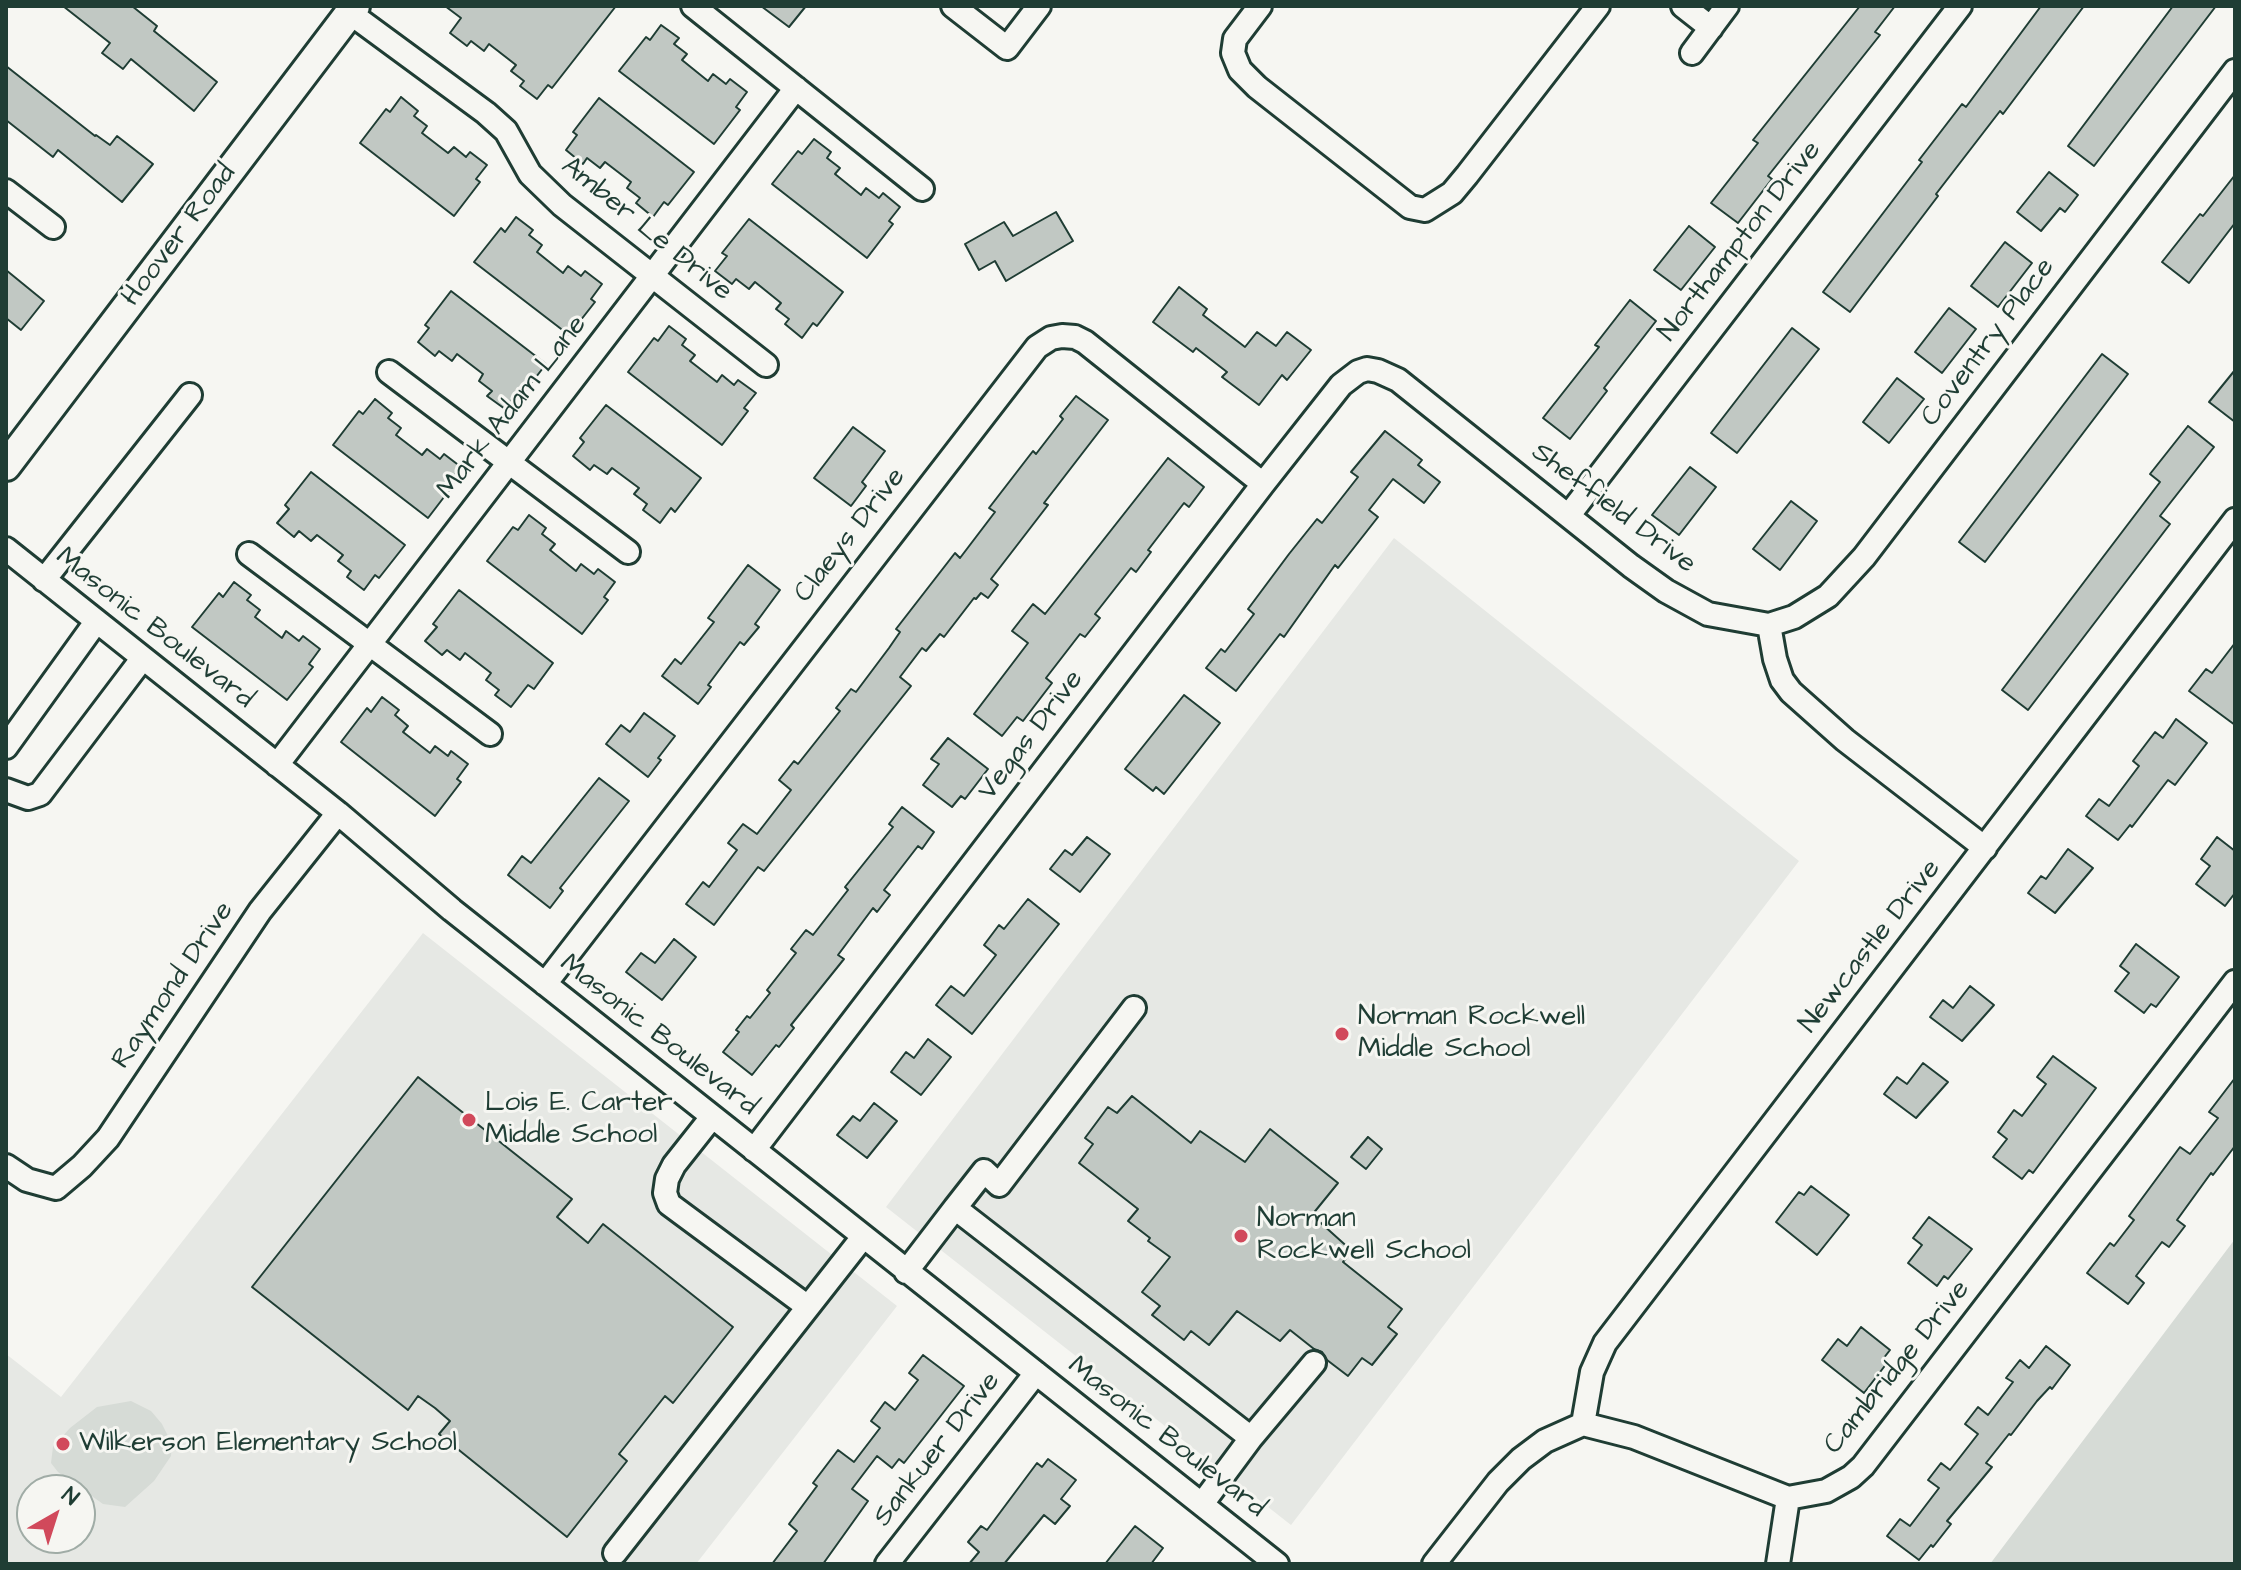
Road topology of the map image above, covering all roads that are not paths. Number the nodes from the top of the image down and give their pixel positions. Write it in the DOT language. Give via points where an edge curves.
graph roads {
  1 [pos="693,6"];
  2 [pos="953,6"];
  3 [pos="1039,6"];
  4 [pos="1260,6"];
  5 [pos="1598,6"];
  6 [pos="1683,6"];
  7 [pos="1727,6"];
  8 [pos="1960,6"];
  9 [pos="352,10"];
  10 [pos="1711,28"];
  11 [pos="1692,53"];
  12 [pos="2235,71"];
  13 [pos="796,88"];
  14 [pos="922,189"];
  15 [pos="6,191"];
  16 [pos="53,227"];
  17 [pos="653,277"];
  18 [pos="766,365"];
  19 [pos="1367,369"];
  20 [pos="389,372"];
  21 [pos="190,395"];
  22 [pos="508,461"];
  23 [pos="6,466"];
  24 [pos="1263,484"];
  25 [pos="1569,515"];
  26 [pos="2235,520"];
  27 [pos="6,549"];
  28 [pos="628,552"];
  29 [pos="249,554"];
  30 [pos="44,580"];
  31 [pos="96,622"];
  32 [pos="1769,625"];
  33 [pos="371,644"];
  34 [pos="142,659"];
  35 [pos="490,734"];
  36 [pos="6,747"];
  37 [pos="277,765"];
  38 [pos="6,790"];
  39 [pos="338,813"];
  40 [pos="1985,848"];
  41 [pos="2235,982"];
  42 [pos="545,984"];
  43 [pos="1134,1008"];
  44 [pos="712,1117"];
  45 [pos="754,1150"];
  46 [pos="6,1166"];
  47 [pos="955,1208"];
  48 [pos="863,1237"];
  49 [pos="906,1272"];
  50 [pos="808,1307"];
  51 [pos="1314,1363"];
  52 [pos="1036,1373"];
  53 [pos="1583,1424"];
  54 [pos="1251,1438"];
  55 [pos="1788,1498"];
  56 [pos="1202,1504"];
  57 [pos="615,1553"];
  58 [pos="1248,1555"];
  59 [pos="887,1564"];
  60 [pos="1277,1564"];
  61 [pos="1434,1564"];
  62 [pos="1778,1564"];
  1 -- 13 [label="street"];
  2 -- 3 [label="street" via="1007,48"];
  4 -- 5 [label="street" via="1235,39 1233,53 1240,70 1410,207 1425,210 1460,184"];
  6 -- 10 [label="street"];
  7 -- 10 [label="street"];
  8 -- 25 [label="street, Northampton Drive"];
  9 -- 17 [label="street, Amber Le Drive" via="486,113 506,131 530,174"];
  9 -- 23 [label="main road, Hoover Road"];
  10 -- 11 [label="street"];
  12 -- 32 [label="street, Coventry Place" via="1864,557 1828,596"];
  13 -- 14 [label="street"];
  13 -- 17 [label="street, Mark Adam Lane"];
  15 -- 16 [label="street"];
  17 -- 18 [label="street, Amber Le Drive"];
  17 -- 22 [label="street, Mark Adam Lane"];
  19 -- 24 [label="street, Vegas Drive" via="1341,385"];
  19 -- 25 [label="street, Sheffield Drive" via="1398,380"];
  20 -- 22 [label="street"];
  21 -- 30 [label="street"];
  22 -- 28 [label="street"];
  22 -- 33 [label="street, Mark Adam Lane"];
  24 -- 42 [label="street, Claeys Drive" via="1085,342 1062,336 1037,347"];
  24 -- 45 [label="street, Vegas Drive"];
  25 -- 32 [label="street, Sheffield Drive" via="1688,604 1708,614"];
  26 -- 40 [label="street, Newcastle Drive"];
  27 -- 30 [label="street, Masonic Boulevard"];
  29 -- 33 [label="street"];
  30 -- 31 [label="street, Masonic Boulevard"];
  31 -- 34 [label="street, Masonic Boulevard"];
  31 -- 36 [label="street"];
  32 -- 40 [label="street" via="1778,670 1791,692"];
  33 -- 35 [label="street"];
  33 -- 37 [label="street, Mark Adam Lane"];
  34 -- 37 [label="street, Masonic Boulevard"];
  34 -- 38 [label="street" via="40,794 28,798"];
  37 -- 39 [label="street, Masonic Boulevard"];
  39 -- 42 [label="street, Masonic Boulevard"];
  39 -- 46 [label="street, Raymond Drive" via="260,911 108,1138 82,1166 56,1188 27,1180"];
  40 -- 53 [label="street, Newcastle Drive" via="1605,1343 1592,1372"];
  41 -- 55 [label="street, Cambridge Drive" via="1863,1466 1826,1491"];
  42 -- 44 [label="street, Masonic Boulevard"];
  43 -- 47 [label="street" via="999,1185 984,1171"];
  44 -- 45 [label="street, Masonic Boulevard"];
  44 -- 50 [label="street" via="667,1179 669,1204"];
  45 -- 48 [label="street, Masonic Boulevard"];
  47 -- 49 [label="street"];
  47 -- 54 [label="street"];
  48 -- 49 [label="street, Masonic Boulevard"];
  48 -- 50 [label="street"];
  49 -- 52 [label="street, Masonic Boulevard"];
  50 -- 57 [label="street"];
  51 -- 54 [label="street"];
  52 -- 56 [label="street, Masonic Boulevard"];
  52 -- 59 [label="street, Sankuer Drive"];
  53 -- 55 [label="street" via="1676,1452"];
  53 -- 61 [label="street" via="1521,1459"];
  54 -- 56 [label="street"];
  55 -- 62 [label="street"];
  56 -- 58 [label="street, Masonic Boulevard"];
  58 -- 60 [label="street, Masonic Boulevard"];
}
